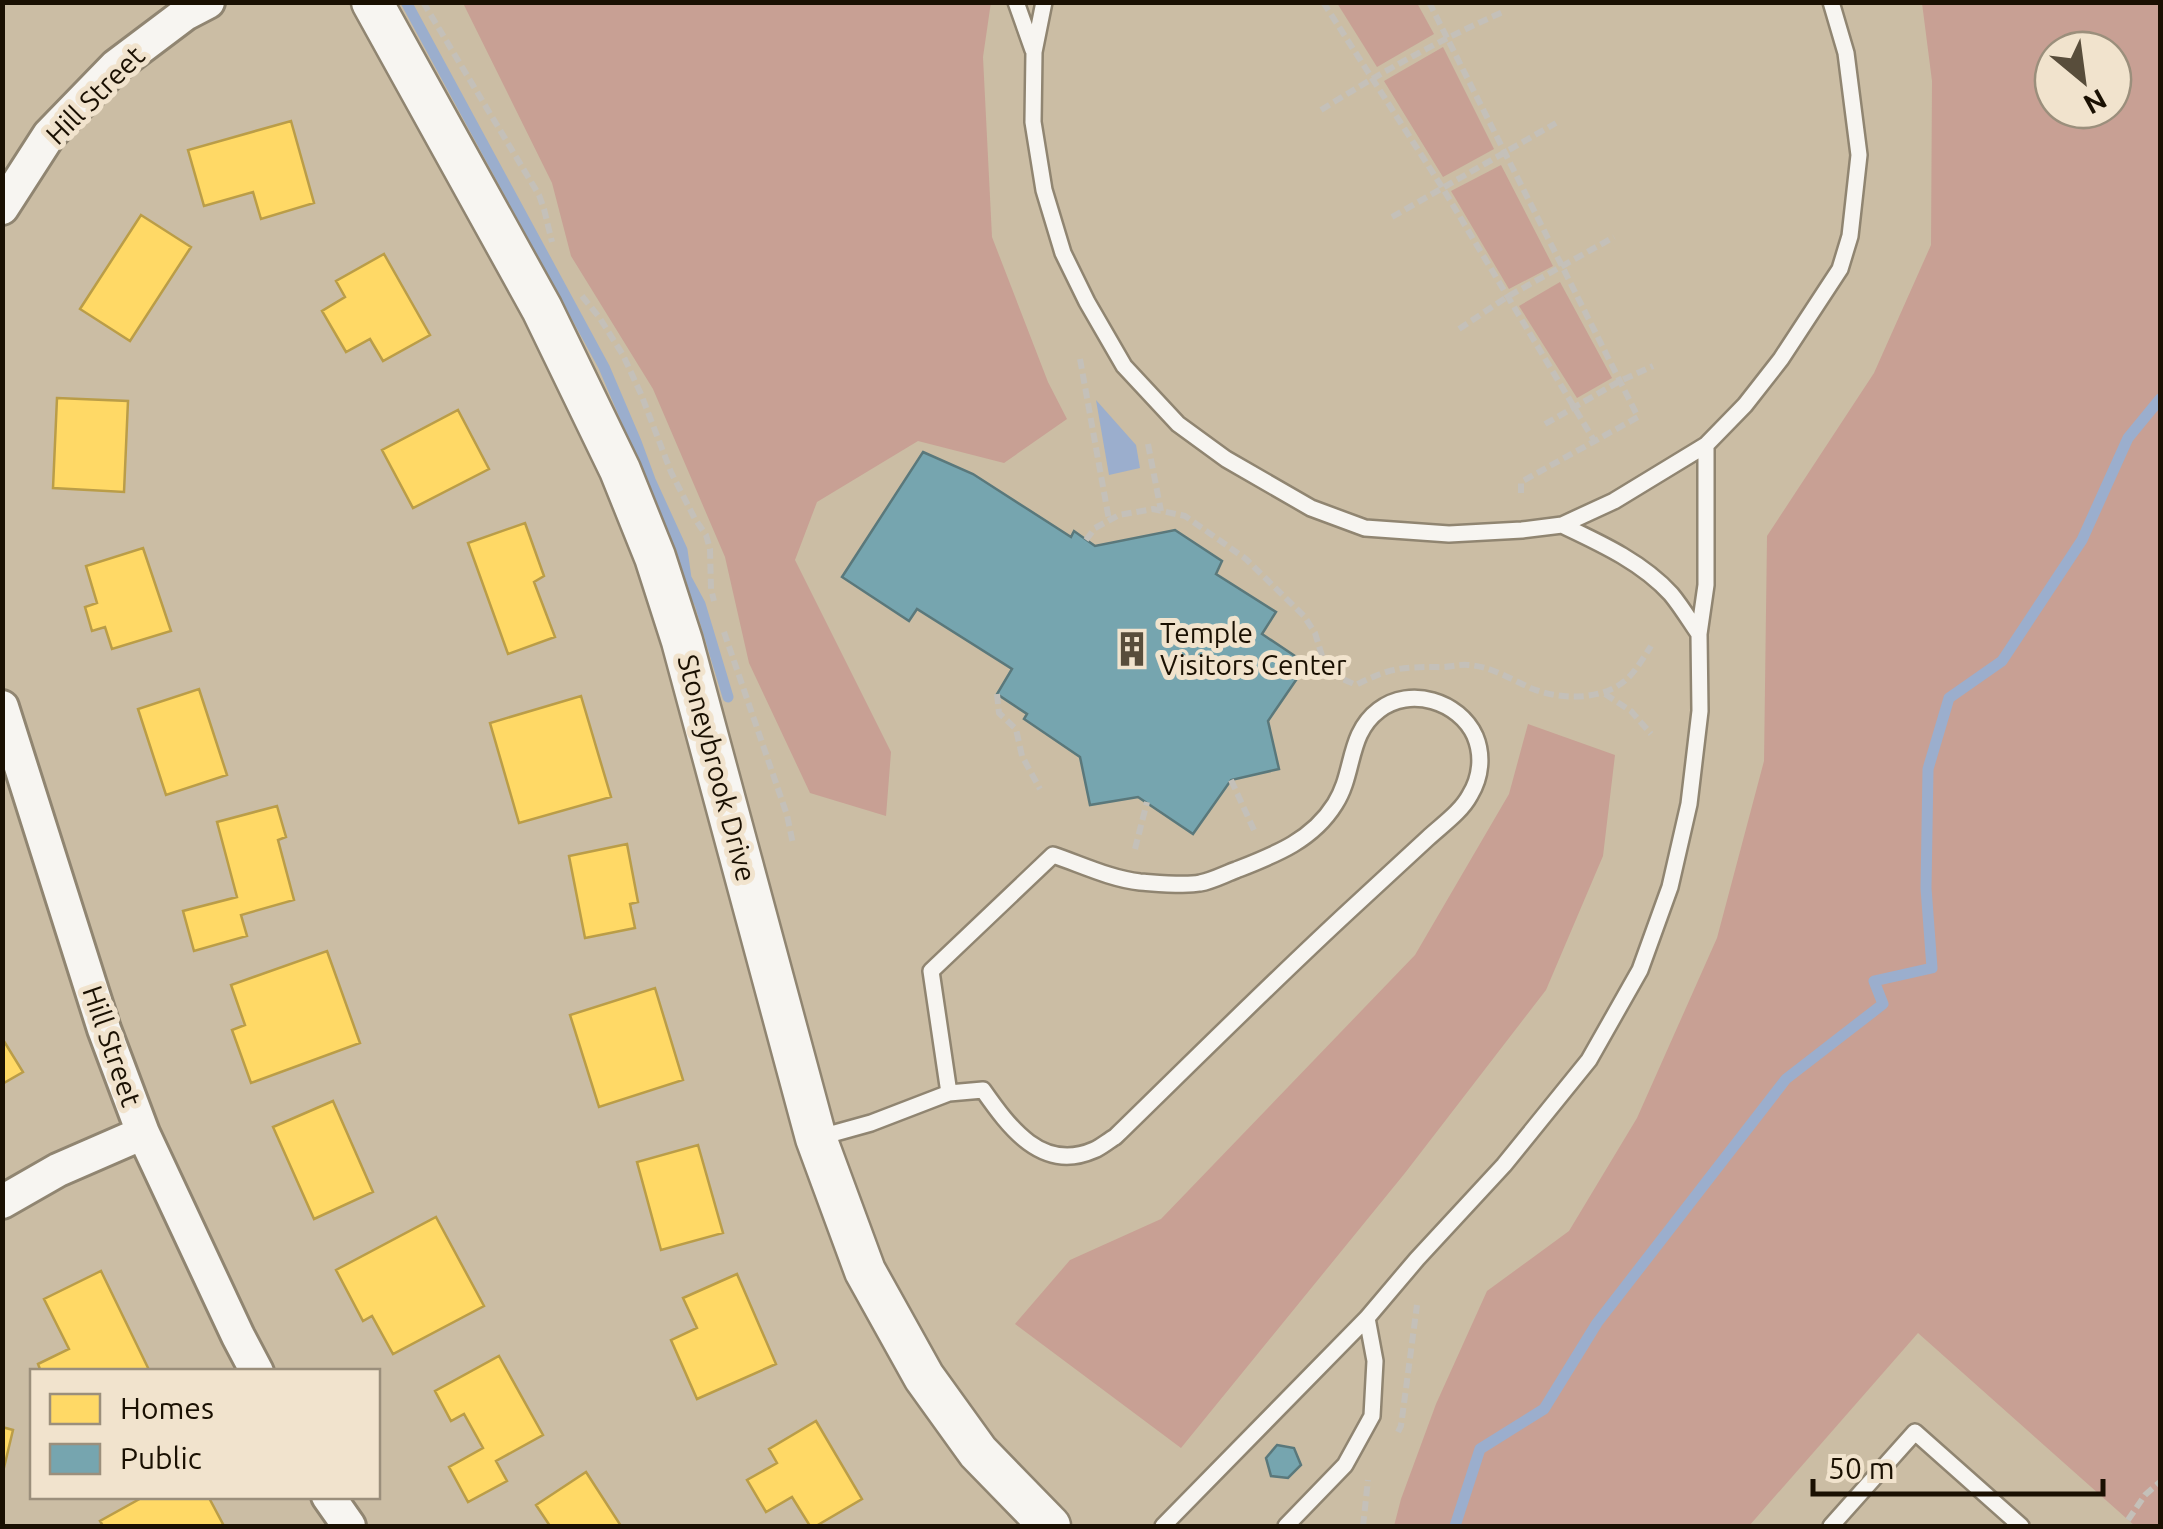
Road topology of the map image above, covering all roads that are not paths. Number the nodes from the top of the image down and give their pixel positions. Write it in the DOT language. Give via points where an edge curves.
graph roads {
  1 [pos="208,2"];
  2 [pos="372,2"];
  3 [pos="1016,2"];
  4 [pos="1044,2"];
  5 [pos="1831,2"];
  6 [pos="1034,52"];
  7 [pos="2,208"];
  8 [pos="1706,444"];
  9 [pos="1562,525"];
  10 [pos="1699,634"];
  11 [pos="2,707"];
  12 [pos="949,1093"];
  13 [pos="142,1134"];
  14 [pos="816,1138"];
  15 [pos="2,1202"];
  16 [pos="1367,1318"];
  17 [pos="255,1369"];
  18 [pos="330,1499"];
  19 [pos="348,1526"];
  20 [pos="1050,1526"];
  21 [pos="1163,1526"];
  22 [pos="1286,1526"];
  23 [pos="1831,1526"];
  24 [pos="2022,1526"];
  1 -- 7 [label="street, Hill Street" via="116,66 49,135"];
  2 -- 14 [label="street, Stoneybrook Drive" via="542,309 620,470 682,640"];
  3 -- 6 [label="lane"];
  4 -- 6 [label="lane"];
  5 -- 8 [label="lane" via="1846,53 1859,155 1850,236 1840,269 1781,360"];
  6 -- 9 [label="lane" via="1033,122 1064,253 1124,366 1178,424 1311,508 1365,528 1449,534"];
  8 -- 9 [label="lane"];
  8 -- 10 [label="lane" via="1706,586"];
  9 -- 10 [label="lane" via="1638,566 1671,594"];
  10 -- 16 [label="lane" via="1700,711 1689,804 1670,887 1640,970 1589,1060"];
  11 -- 13 [label="street, Hill Street"];
  12 -- 12 [label="lane" via="931,971 1053,855 1136,882 1200,884 1297,843 1318,824 1344,787 1358,734 1379,710 1407,698 1433,700 1466,722 1480,762 1461,807 1115,1137 1068,1156 1042,1152 1019,1137 983,1090"];
  12 -- 14 [label="lane"];
  13 -- 15 [label="street"];
  13 -- 17 [label="street, Hill Street"];
  14 -- 20 [label="street, Stoneybrook Drive" via="865,1270 924,1377 978,1452"];
  16 -- 21 [label="lane"];
  16 -- 22 [label="lane" via="1375,1361 1372,1416 1345,1465"];
  18 -- 19 [label="street"];
  23 -- 24 [label="lane" via="1915,1432"];
}
